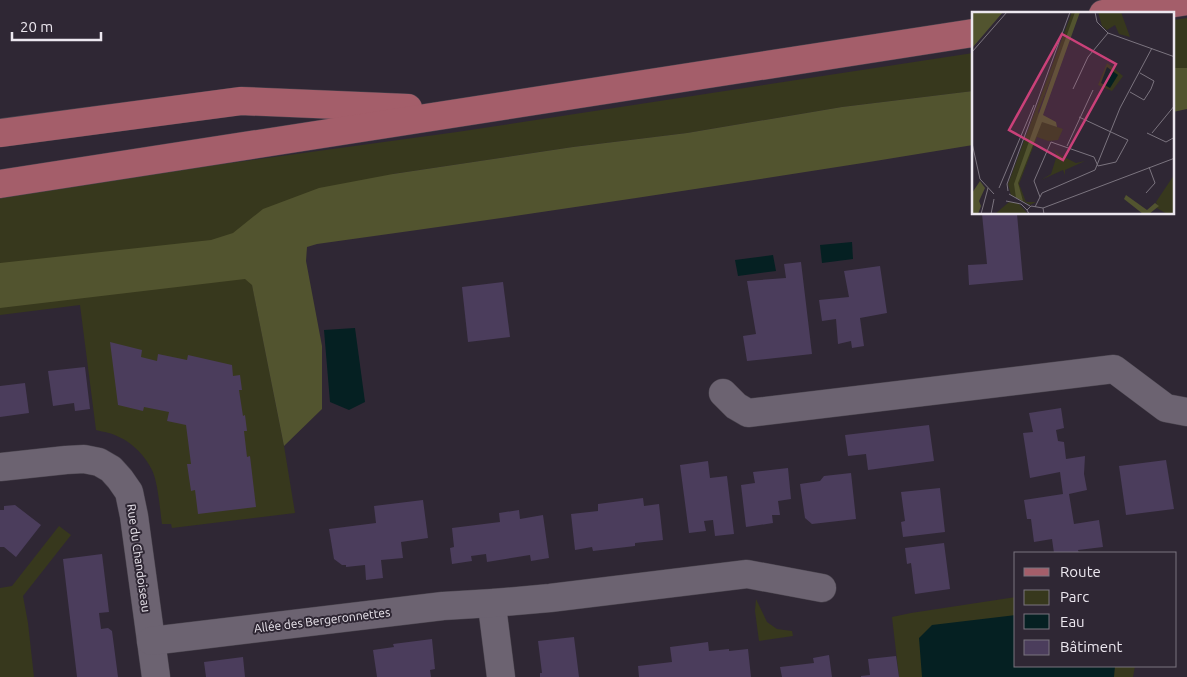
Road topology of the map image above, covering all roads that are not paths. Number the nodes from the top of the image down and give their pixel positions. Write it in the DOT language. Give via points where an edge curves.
graph roads {
  1 [pos="1187,1"];
  2 [pos="1116,12"];
  3 [pos="972,34"];
  4 [pos="470,110"];
  5 [pos="0,133"];
  6 [pos="0,184"];
  7 [pos="723,392"];
  8 [pos="1187,412"];
  9 [pos="0,467"];
  10 [pos="822,588"];
  11 [pos="493,603"];
  12 [pos="151,641"];
  13 [pos="156,677"];
  14 [pos="501,677"];
  1 -- 2 [label="main road"];
  3 -- 4 [label="main road"];
  4 -- 5 [label="main road" via="241,101"];
  4 -- 6 [label="main road"];
  7 -- 8 [label="street" via="748,413 1114,369 1166,408"];
  9 -- 12 [label="street, Rue du Chandoiseau" via="84,459 99,462 120,479 129,492 134,516"];
  10 -- 11 [label="street, Allée des Bergeronnettes" via="747,574"];
  11 -- 12 [label="street, Allée des Bergeronnettes" via="443,606"];
  11 -- 14 [label="street"];
  12 -- 13 [label="street, Rue du Chandoiseau"];
}
